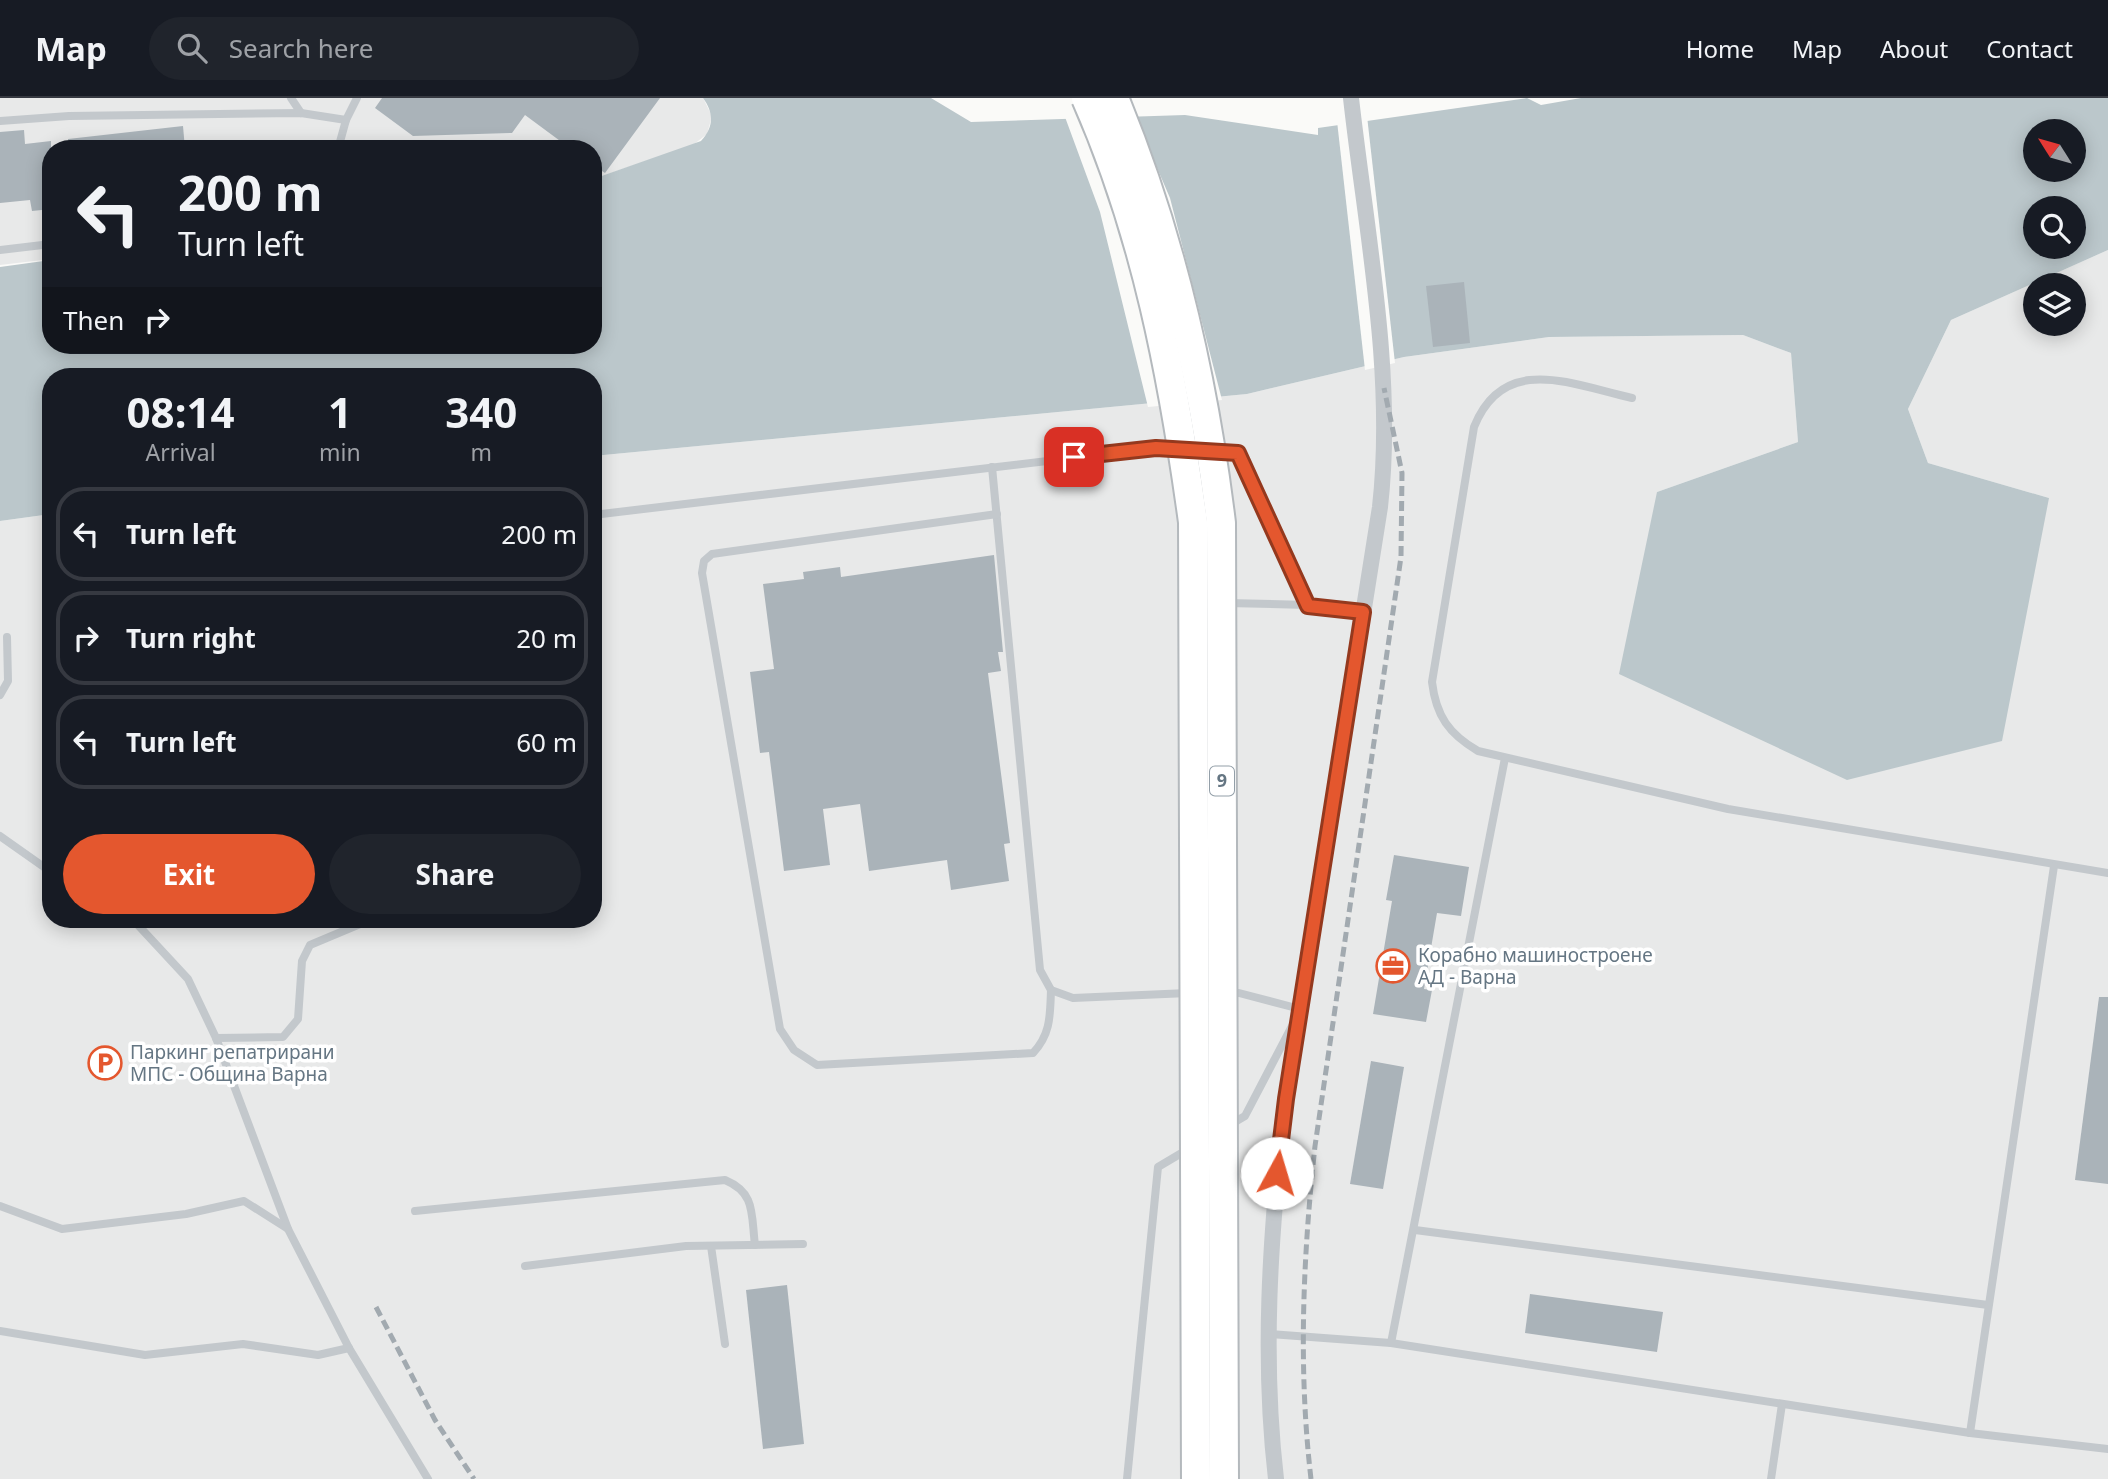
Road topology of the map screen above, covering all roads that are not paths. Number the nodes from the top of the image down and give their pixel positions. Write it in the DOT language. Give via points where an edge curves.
graph roads {
  1 [pos="291,98"];
  2 [pos="356,98"];
  3 [pos="1086,98"];
  4 [pos="1114,98"];
  5 [pos="1351,98"];
  6 [pos="301,113"];
  7 [pos="346,120"];
  8 [pos="0,121"];
  9 [pos="340,140"];
  10 [pos="42,245"];
  11 [pos="0,250"];
  12 [pos="1632,398"];
  13 [pos="992,467"];
  14 [pos="602,514"];
  15 [pos="997,514"];
  16 [pos="1178,603"];
  17 [pos="1203,603"];
  18 [pos="1215,603"];
  19 [pos="1308,606"];
  20 [pos="1363,612"];
  21 [pos="7,637"];
  22 [pos="0,695"];
  23 [pos="1505,758"];
  24 [pos="0,836"];
  25 [pos="42,866"];
  26 [pos="2054,866"];
  27 [pos="2108,873"];
  28 [pos="141,928"];
  29 [pos="351,928"];
  30 [pos="1051,990"];
  31 [pos="1301,1008"];
  32 [pos="216,1038"];
  33 [pos="1213,1135"];
  34 [pos="1202,1141"];
  35 [pos="0,1206"];
  36 [pos="415,1211"];
  37 [pos="288,1229"];
  38 [pos="1415,1230"];
  39 [pos="803,1244"];
  40 [pos="755,1245"];
  41 [pos="711,1246"];
  42 [pos="525,1266"];
  43 [pos="1988,1305"];
  44 [pos="0,1331"];
  45 [pos="1267,1334"];
  46 [pos="1391,1343"];
  47 [pos="726,1344"];
  48 [pos="349,1348"];
  49 [pos="1782,1404"];
  50 [pos="1970,1433"];
  51 [pos="2108,1449"];
  52 [pos="428,1479"];
  53 [pos="1127,1479"];
  54 [pos="1196,1479"];
  55 [pos="1224,1479"];
  56 [pos="1276,1479"];
  57 [pos="1772,1479"];
  1 -- 6 [label="lane"];
  2 -- 7 [label="lane"];
  3 -- 54 [label="highway, 9, bridge" via="1153,289 1177,402 1193,522"];
  4 -- 55 [label="highway, 9, bridge" via="1156,205 1194,347 1221,523"];
  5 -- 20 [label="street" via="1384,388 1383,475"];
  6 -- 7 [label="lane"];
  6 -- 8 [label="lane"];
  7 -- 9 [label="lane"];
  10 -- 11 [label="lane"];
  12 -- 23 [label="lane" via="1552,380 1520,380 1492,397 1475,427 1432,682 1434,702 1458,739 1478,751"];
  13 -- 14 [label="lane"];
  13 -- 15 [label="lane"];
  13 -- 19 [label="lane" via="1156,448 1238,453"];
  15 -- 30 [label="lane" via="1040,970"];
  15 -- 30 [label="lane" via="712,554 702,573 780,1029 794,1050 817,1065 1033,1054 1049,1027"];
  16 -- 17 [label="lane"];
  18 -- 19 [label="lane"];
  19 -- 20 [label="lane"];
  20 -- 31 [label="street"];
  21 -- 22 [label="lane" via="8,681"];
  23 -- 26 [label="lane" via="1728,808"];
  23 -- 38 [label="lane"];
  24 -- 25 [label="lane"];
  26 -- 27 [label="lane"];
  26 -- 43 [label="lane"];
  28 -- 32 [label="lane" via="187,979"];
  29 -- 32 [label="lane" via="310,945 302,961 298,1019 283,1037"];
  30 -- 31 [label="lane" via="1073,998 1239,993"];
  31 -- 33 [label="lane" via="1245,1116"];
  31 -- 45 [label="street" via="1274,1199"];
  32 -- 37 [label="lane"];
  34 -- 53 [label="lane" via="1158,1167"];
  35 -- 37 [label="lane" via="62,1229 186,1214 244,1201"];
  36 -- 40 [label="lane" via="724,1180 748,1196"];
  37 -- 48 [label="lane"];
  38 -- 43 [label="lane"];
  38 -- 46 [label="lane"];
  39 -- 40 [label="lane"];
  40 -- 41 [label="lane"];
  41 -- 42 [label="lane"];
  41 -- 47 [label="lane"];
  43 -- 50 [label="lane"];
  44 -- 48 [label="lane" via="145,1355 243,1343 318,1355"];
  45 -- 46 [label="lane"];
  45 -- 56 [label="street"];
  46 -- 49 [label="lane"];
  48 -- 52 [label="lane"];
  49 -- 50 [label="lane"];
  49 -- 57 [label="lane"];
  50 -- 51 [label="lane"];
}
